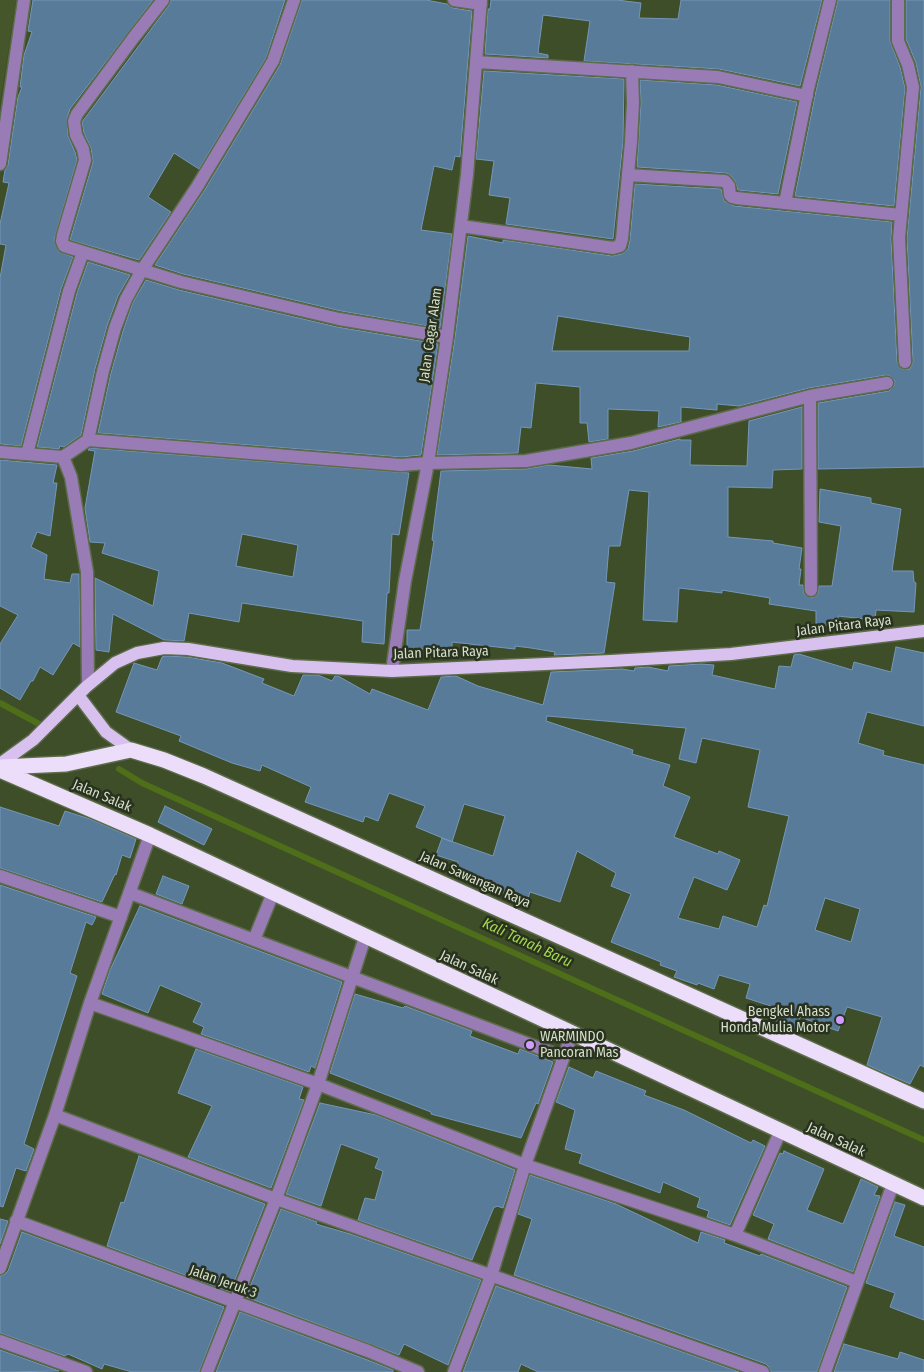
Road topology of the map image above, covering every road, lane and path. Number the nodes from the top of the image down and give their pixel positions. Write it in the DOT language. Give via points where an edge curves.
graph roads {
  1 [pos="24,0"];
  2 [pos="164,0"];
  3 [pos="294,0"];
  4 [pos="454,0"];
  5 [pos="830,0"];
  6 [pos="898,0"];
  7 [pos="481,2"];
  8 [pos="477,62"];
  9 [pos="632,71"];
  10 [pos="807,96"];
  11 [pos="0,164"];
  12 [pos="628,175"];
  13 [pos="785,203"];
  14 [pos="901,215"];
  15 [pos="461,226"];
  16 [pos="84,252"];
  17 [pos="142,270"];
  18 [pos="447,337"];
  19 [pos="905,362"];
  20 [pos="887,383"];
  21 [pos="810,396"];
  22 [pos="88,440"];
  23 [pos="0,452"];
  24 [pos="27,454"];
  25 [pos="63,457"];
  26 [pos="428,463"];
  27 [pos="811,590"];
  28 [pos="924,631"];
  29 [pos="392,671"];
  30 [pos="88,685"];
  31 [pos="78,695"];
  32 [pos="131,750"];
  33 [pos="0,767"];
  34 [pos="150,835"];
  35 [pos="0,876"];
  36 [pos="130,893"];
  37 [pos="273,893"];
  38 [pos="121,917"];
  39 [pos="365,937"];
  40 [pos="254,940"];
  41 [pos="352,978"];
  42 [pos="90,1003"];
  43 [pos="572,1034"];
  44 [pos="563,1057"];
  45 [pos="318,1084"];
  46 [pos="924,1101"];
  47 [pos="55,1115"];
  48 [pos="780,1132"];
  49 [pos="525,1165"];
  50 [pos="893,1184"];
  51 [pos="924,1198"];
  52 [pos="276,1199"];
  53 [pos="16,1221"];
  54 [pos="735,1235"];
  55 [pos="0,1268"];
  56 [pos="491,1276"];
  57 [pos="858,1282"];
  58 [pos="235,1303"];
  59 [pos="0,1341"];
  60 [pos="86,1372"];
  61 [pos="207,1372"];
  62 [pos="418,1372"];
  63 [pos="454,1372"];
  64 [pos="763,1372"];
  65 [pos="825,1372"];
  1 -- 11 [label="street"];
  2 -- 16 [label="street" via="74,121 85,160 62,242 70,249"];
  3 -- 17 [label="street" via="273,61 197,187"];
  4 -- 7 [label="street"];
  5 -- 10 [label="street"];
  6 -- 14 [label="street" via="899,46 913,86"];
  7 -- 8 [label="street, Jalan Cagar Alam"];
  8 -- 9 [label="street"];
  8 -- 15 [label="street, Jalan Cagar Alam"];
  9 -- 10 [label="street" via="718,77"];
  9 -- 12 [label="street"];
  10 -- 13 [label="street"];
  12 -- 13 [label="street" via="725,181 732,197"];
  12 -- 15 [label="street" via="622,239 617,248"];
  13 -- 14 [label="street"];
  14 -- 19 [label="street" via="899,238"];
  15 -- 18 [label="street, Jalan Cagar Alam"];
  16 -- 17 [label="street"];
  16 -- 24 [label="street" via="64,307"];
  17 -- 18 [label="street" via="180,282 340,319"];
  17 -- 22 [label="street" via="115,328"];
  18 -- 26 [label="street, Jalan Cagar Alam"];
  20 -- 21 [label="street"];
  21 -- 26 [label="street" via="631,443 526,461"];
  21 -- 27 [label="street"];
  22 -- 25 [label="street"];
  22 -- 26 [label="street" via="392,464"];
  23 -- 24 [label="street"];
  24 -- 25 [label="street"];
  25 -- 30 [label="street" via="70,477 87,572"];
  26 -- 29 [label="street, Jalan Cagar Alam" via="405,580"];
  28 -- 29 [label="main road, Jalan Pitara Raya" via="731,654"];
  29 -- 30 [label="main road, Jalan Pitara Raya" via="292,666 164,648 137,653 115,663"];
  30 -- 31 [label="main road, Jalan Pitara Raya"];
  31 -- 32 [label="main road" via="106,732"];
  31 -- 33 [label="main road, Jalan Pitara Raya" via="33,740"];
  32 -- 33 [label="highway, Jalan Sawangan Raya" via="66,764"];
  32 -- 46 [label="highway, Jalan Sawangan Raya" via="204,776"];
  33 -- 34 [label="highway, Jalan Salak"];
  34 -- 36 [label="street"];
  34 -- 37 [label="highway, Jalan Salak"];
  35 -- 38 [label="street"];
  36 -- 38 [label="street"];
  36 -- 40 [label="street"];
  37 -- 39 [label="highway, Jalan Salak"];
  37 -- 40 [label="street"];
  38 -- 42 [label="street"];
  39 -- 41 [label="street"];
  39 -- 43 [label="highway, Jalan Salak"];
  40 -- 41 [label="street"];
  41 -- 44 [label="street"];
  41 -- 45 [label="street"];
  42 -- 45 [label="street"];
  42 -- 47 [label="street"];
  43 -- 44 [label="street"];
  43 -- 48 [label="highway, Jalan Salak"];
  44 -- 49 [label="street"];
  45 -- 49 [label="street"];
  45 -- 52 [label="street"];
  47 -- 52 [label="street"];
  47 -- 53 [label="street"];
  48 -- 50 [label="highway, Jalan Salak"];
  48 -- 54 [label="street"];
  49 -- 54 [label="street"];
  49 -- 56 [label="street"];
  50 -- 51 [label="highway, Jalan Salak"];
  50 -- 57 [label="street"];
  52 -- 56 [label="street"];
  52 -- 58 [label="street"];
  53 -- 55 [label="street"];
  53 -- 58 [label="street, Jalan Jeruk 3"];
  54 -- 57 [label="street"];
  56 -- 63 [label="street"];
  56 -- 64 [label="street"];
  57 -- 65 [label="street"];
  58 -- 61 [label="street"];
  58 -- 62 [label="street, Jalan Jeruk 3"];
  59 -- 60 [label="street"];
}
